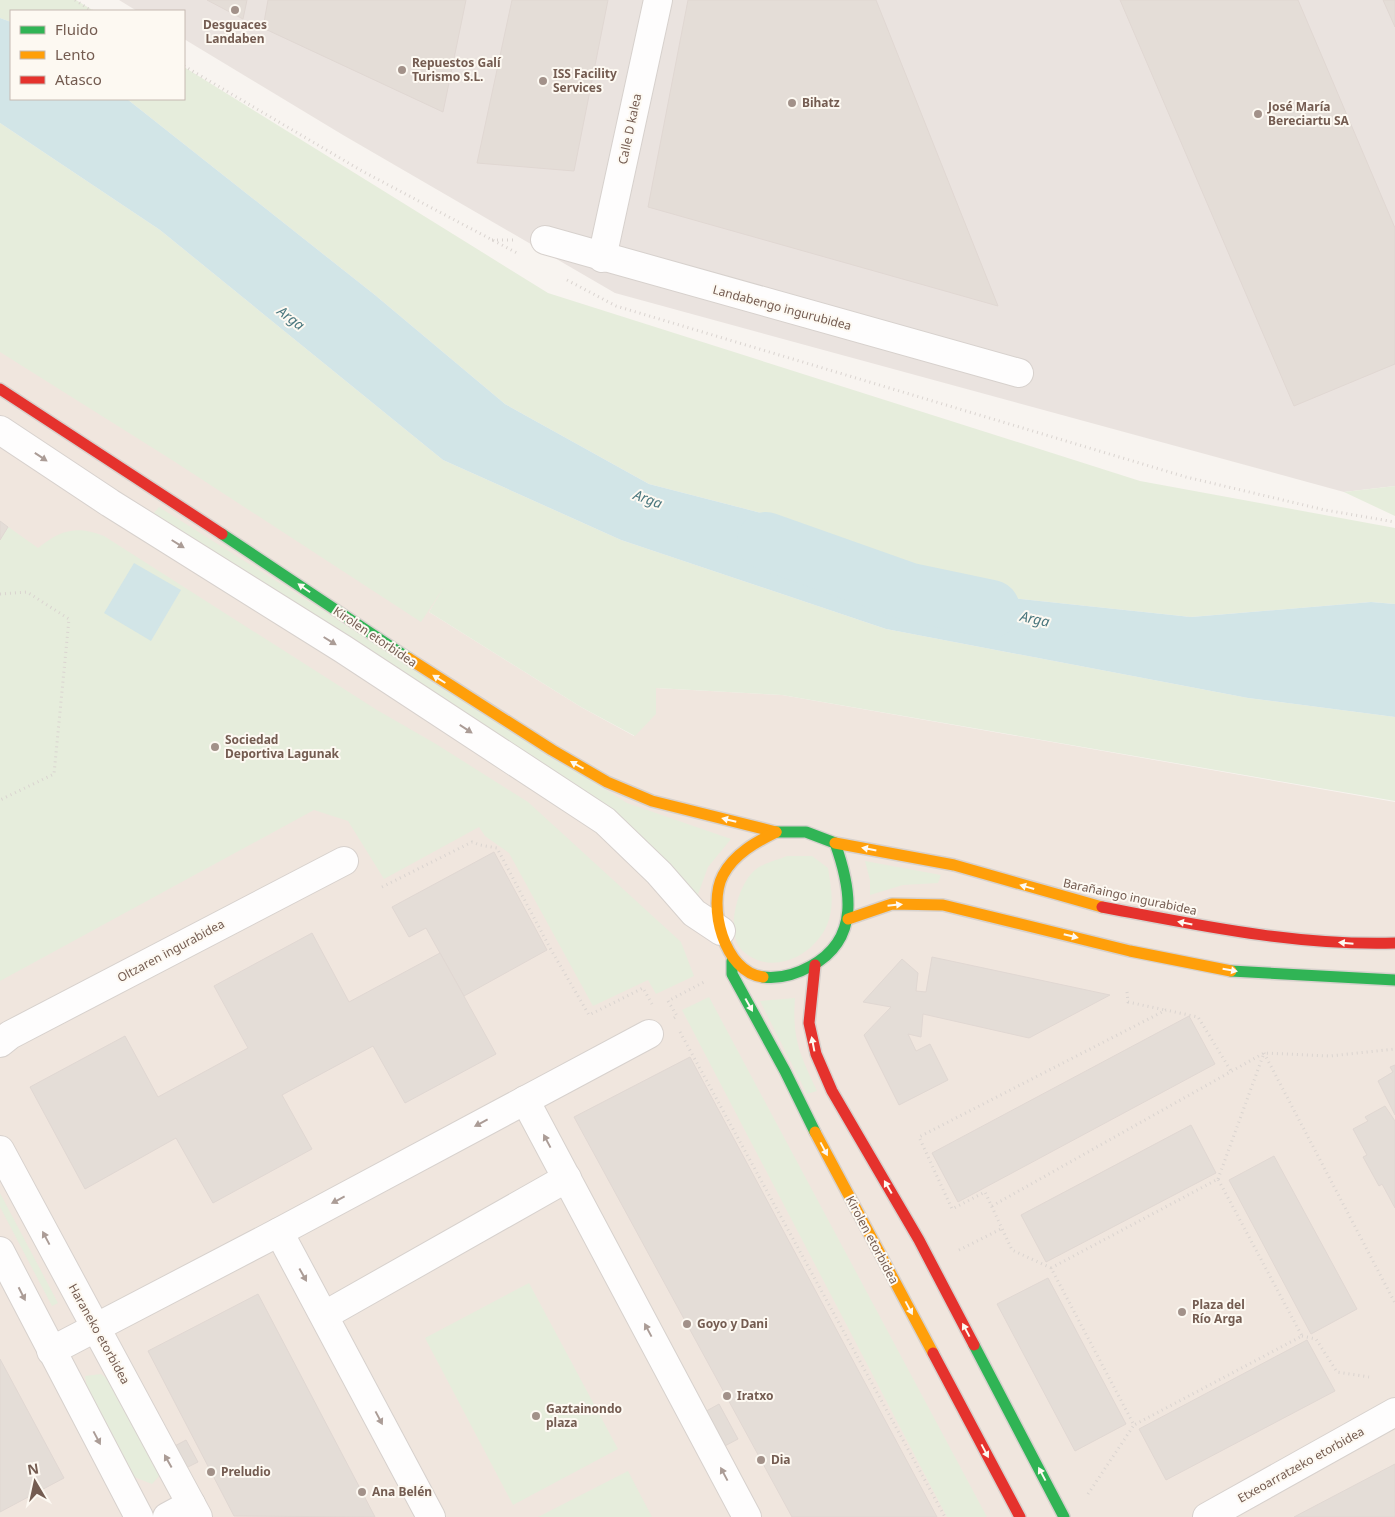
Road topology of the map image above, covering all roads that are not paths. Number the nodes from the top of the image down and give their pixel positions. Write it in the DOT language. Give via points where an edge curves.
graph roads {
  1 [pos="658,0"];
  2 [pos="545,240"];
  3 [pos="602,258"];
  4 [pos="1019,373"];
  5 [pos="0,389"];
  6 [pos="0,430"];
  7 [pos="776,832"];
  8 [pos="835,843"];
  9 [pos="344,860"];
  10 [pos="848,919"];
  11 [pos="721,931"];
  12 [pos="1395,943"];
  13 [pos="732,961"];
  14 [pos="815,966"];
  15 [pos="1395,980"];
  16 [pos="657,1021"];
  17 [pos="0,1043"];
  18 [pos="525,1100"];
  19 [pos="0,1150"];
  20 [pos="567,1178"];
  21 [pos="279,1232"];
  22 [pos="0,1251"];
  23 [pos="325,1315"];
  24 [pos="94,1328"];
  25 [pos="50,1351"];
  26 [pos="1395,1412"];
  27 [pos="195,1511"];
  28 [pos="139,1517"];
  29 [pos="167,1517"];
  30 [pos="431,1517"];
  31 [pos="747,1517"];
  32 [pos="1020,1517"];
  33 [pos="1064,1517"];
  34 [pos="1207,1517"];
  1 -- 3 [label="street, Calle D kalea"];
  2 -- 3 [label="street, Landabengo ingurubidea"];
  3 -- 4 [label="street, Landabengo ingurubidea"];
  7 -- 5 [label="main road, Kirolen etorbidea, one-way" via="652,801 607,782 369,634 299,584"];
  6 -- 11 [label="street, one-way" via="605,821 659,873 694,914"];
  7 -- 8 [label="main road" via="806,832"];
  7 -- 11 [label="main road" via="747,846 722,877 717,909"];
  8 -- 10 [label="main road" via="848,878"];
  12 -- 8 [label="main road, Barañaingo ingurabidea, one-way" via="1359,944 1239,933 1086,904 954,865"];
  9 -- 17 [label="street, Oltzaren ingurabidea"];
  10 -- 14 [label="main road" via="837,944"];
  10 -- 15 [label="main road, one-way" via="892,904 943,905 1130,951 1243,972"];
  11 -- 13 [label="main road"];
  13 -- 14 [label="main road" via="758,977 788,977"];
  13 -- 32 [label="main road, Kirolen etorbidea, one-way" via="732,974"];
  33 -- 14 [label="main road, one-way" via="919,1240 832,1091 816,1054 809,1023"];
  16 -- 18 [label="street"];
  20 -- 18 [label="street, one-way"];
  18 -- 21 [label="street, one-way"];
  24 -- 19 [label="street, Haraneko etorbidea, one-way"];
  20 -- 23 [label="street"];
  31 -- 20 [label="street, one-way"];
  21 -- 23 [label="street, one-way"];
  21 -- 24 [label="street"];
  22 -- 25 [label="street, one-way"];
  23 -- 30 [label="street, one-way"];
  24 -- 25 [label="street"];
  27 -- 24 [label="street, Haraneko etorbidea, one-way"];
  25 -- 28 [label="street, one-way"];
  26 -- 34 [label="street, Etxeoarratzeko etorbidea"];
  27 -- 29 [label="street"];
}
